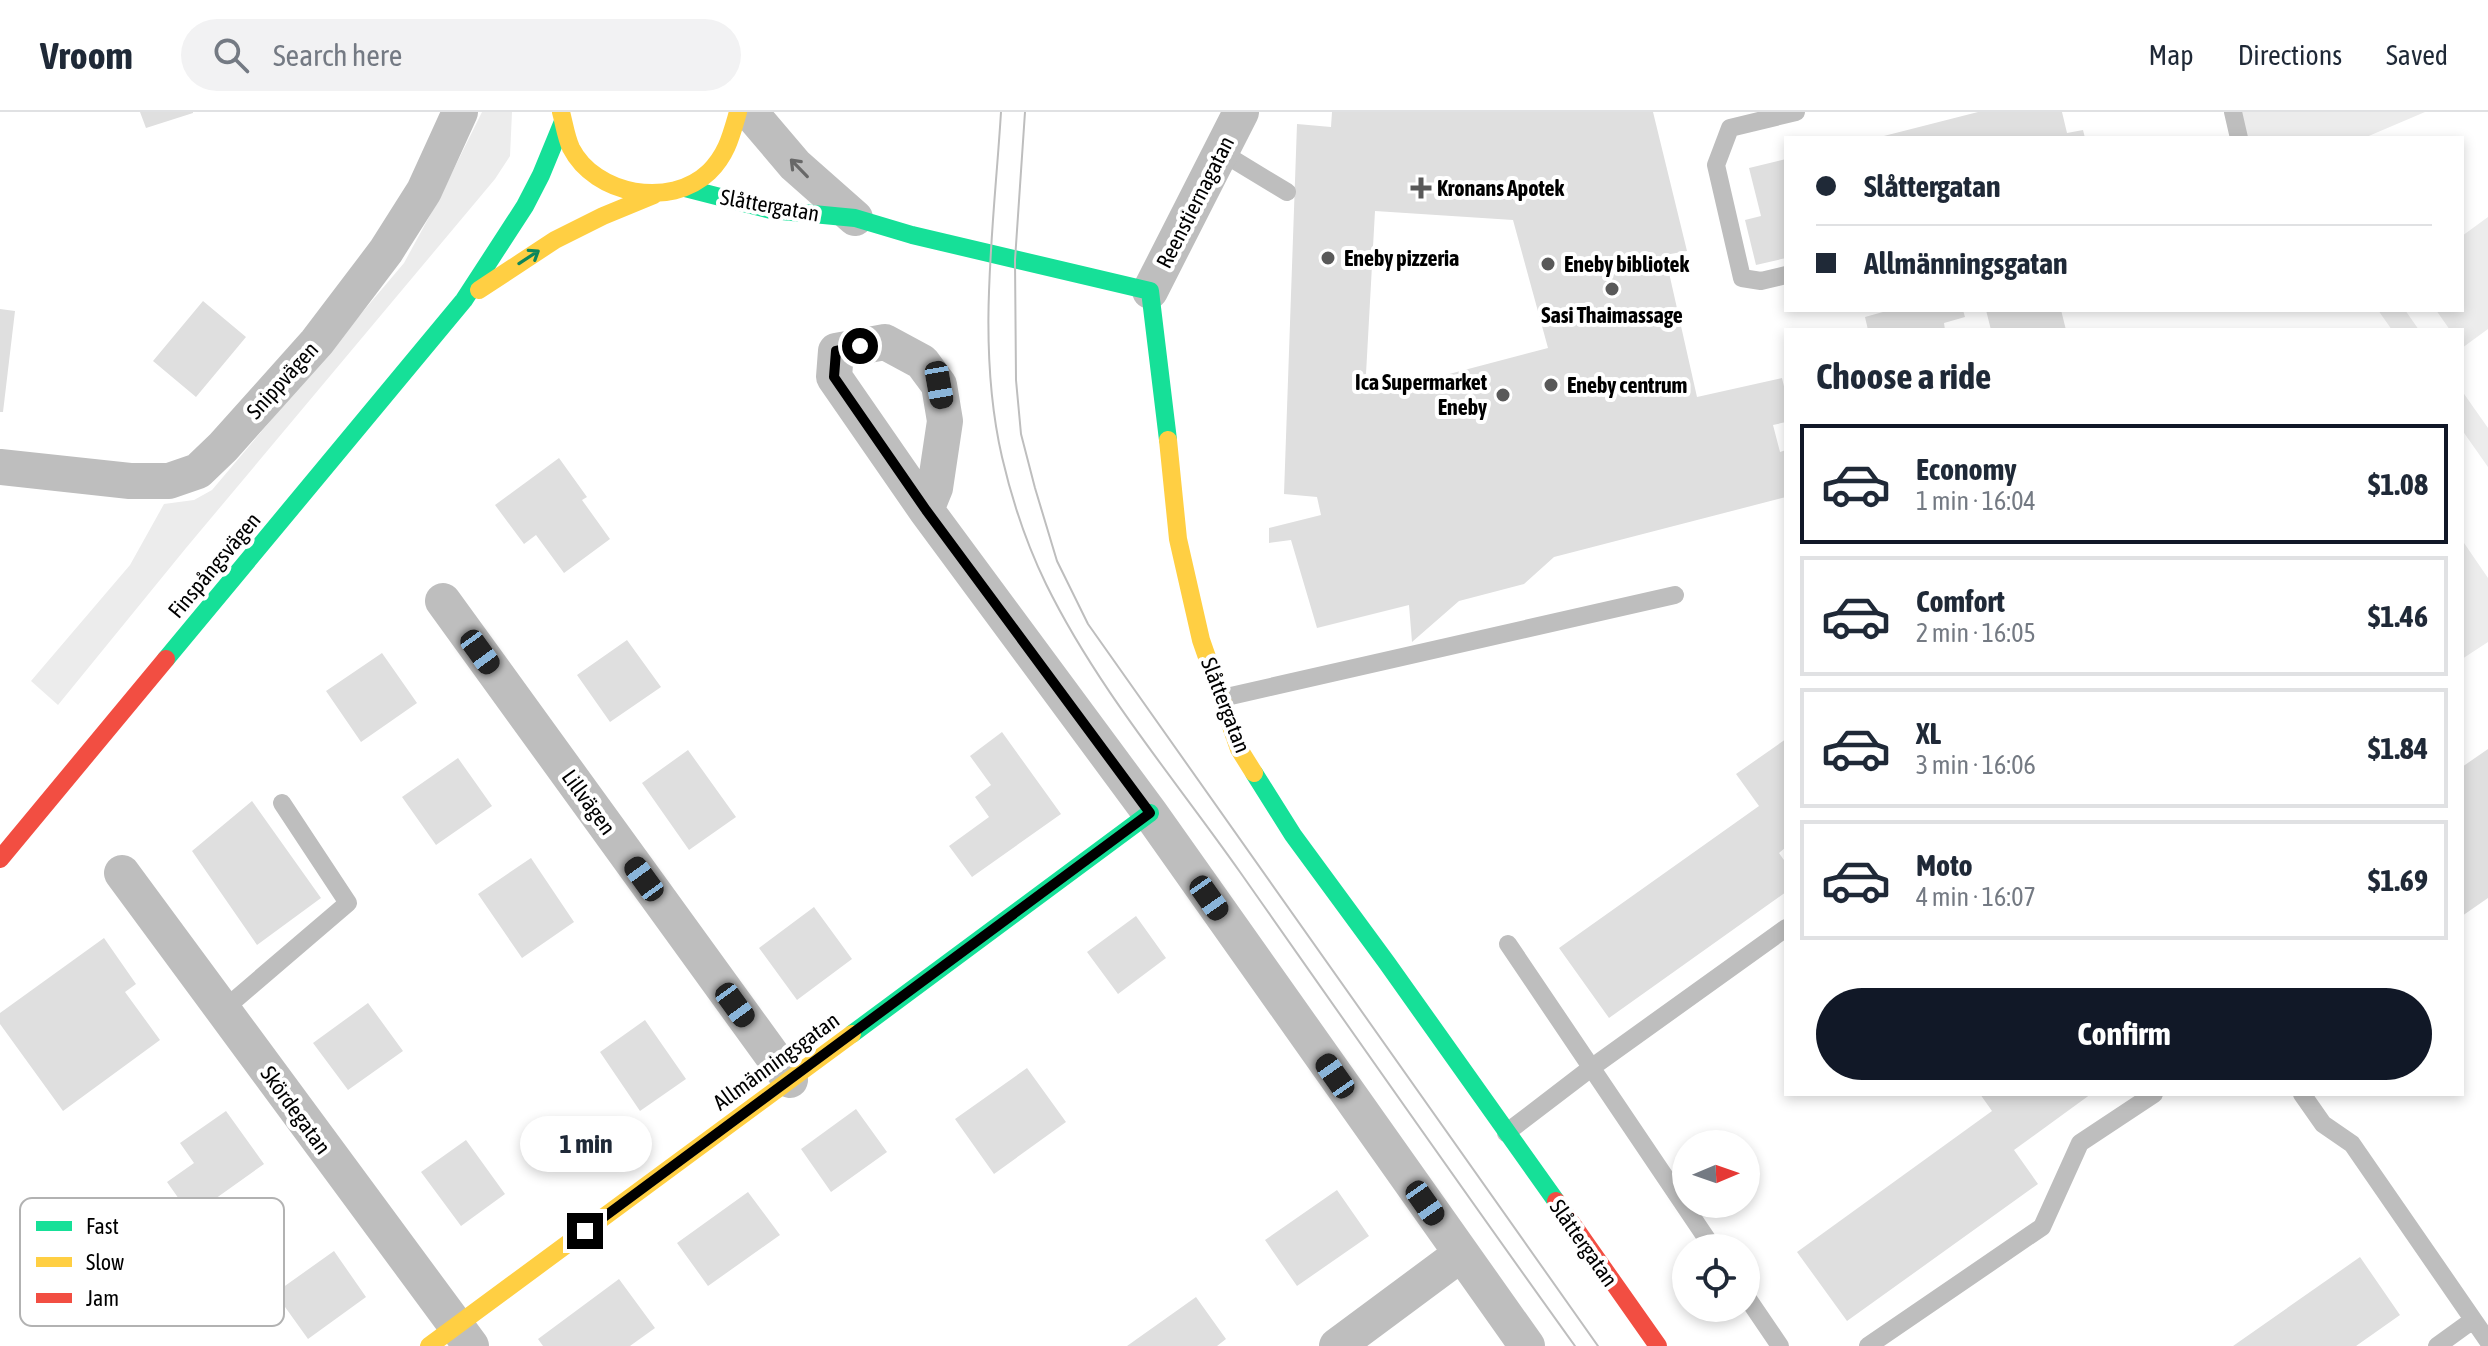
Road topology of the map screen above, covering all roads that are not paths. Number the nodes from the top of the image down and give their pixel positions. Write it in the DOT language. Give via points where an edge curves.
graph roads {
  1 [pos="460,112"];
  2 [pos="738,112"];
  3 [pos="750,112"];
  4 [pos="1241,112"];
  5 [pos="1796,112"];
  6 [pos="2233,112"];
  7 [pos="561,118"];
  8 [pos="1730,120"];
  9 [pos="2239,136"];
  10 [pos="1221,152"];
  11 [pos="685,188"];
  12 [pos="1287,192"];
  13 [pos="654,195"];
  14 [pos="855,218"];
  15 [pos="1784,275"];
  16 [pos="1150,291"];
  17 [pos="464,300"];
  18 [pos="0,467"];
  19 [pos="926,510"];
  20 [pos="1675,595"];
  21 [pos="443,601"];
  22 [pos="1221,698"];
  23 [pos="282,803"];
  24 [pos="1150,813"];
  25 [pos="0,859"];
  26 [pos="122,873"];
  27 [pos="1784,929"];
  28 [pos="1508,944"];
  29 [pos="223,1010"];
  30 [pos="1591,1068"];
  31 [pos="790,1080"];
  32 [pos="2151,1096"];
  33 [pos="2303,1096"];
  34 [pos="1506,1133"];
  35 [pos="1704,1234"];
  36 [pos="1461,1254"];
  37 [pos="1760,1317"];
  38 [pos="2473,1320"];
  39 [pos="452,1339"];
  40 [pos="2488,1341"];
  41 [pos="1337,1346"];
  42 [pos="1527,1346"];
  43 [pos="1658,1346"];
  44 [pos="1780,1346"];
  45 [pos="1868,1346"];
  46 [pos="2437,1346"];
  1 -- 18 [label="street, Snippvägen" via="424,191 386,251 317,342 198,471 169,481 130,481"];
  2 -- 11 [label="street" via="726,153 708,174"];
  14 -- 3 [label="street, Slåttergatan, one-way" via="795,165"];
  4 -- 10 [label="street, Reenstiernagatan"];
  5 -- 8 [label="lane"];
  6 -- 9 [label="lane"];
  7 -- 13 [label="street" via="574,154 596,178 624,192"];
  7 -- 17 [label="street, Finspångsvägen" via="525,206"];
  8 -- 15 [label="lane" via="1716,165 1742,278 1761,281"];
  10 -- 12 [label="lane"];
  10 -- 16 [label="street, Reenstiernagatan"];
  11 -- 13 [label="street"];
  11 -- 14 [label="street, Slåttergatan" via="771,210"];
  17 -- 13 [label="street, Finspångsvägen, one-way" via="555,240"];
  14 -- 16 [label="street, Slåttergatan"];
  16 -- 22 [label="street, Slåttergatan" via="1178,539 1201,640"];
  17 -- 25 [label="street, Finspångsvägen"];
  19 -- 24 [label="street"];
  20 -- 22 [label="lane"];
  21 -- 31 [label="street, Lillvägen"];
  22 -- 34 [label="street, Slåttergatan" via="1239,749 1293,835"];
  23 -- 29 [label="lane" via="348,903"];
  24 -- 31 [label="street, Allmänningsgatan"];
  24 -- 36 [label="street"];
  26 -- 29 [label="street, Skördegatan"];
  27 -- 30 [label="lane"];
  28 -- 30 [label="lane"];
  29 -- 39 [label="street, Skördegatan"];
  30 -- 34 [label="lane"];
  30 -- 35 [label="lane"];
  31 -- 39 [label="street, Allmänningsgatan"];
  32 -- 45 [label="lane" via="2080,1143 2042,1227"];
  33 -- 38 [label="lane" via="2323,1124 2352,1144"];
  34 -- 43 [label="street, Slåttergatan"];
  36 -- 41 [label="street"];
  36 -- 42 [label="street"];
  37 -- 44 [label="lane"];
  38 -- 40 [label="lane"];
  38 -- 46 [label="lane"];
}
